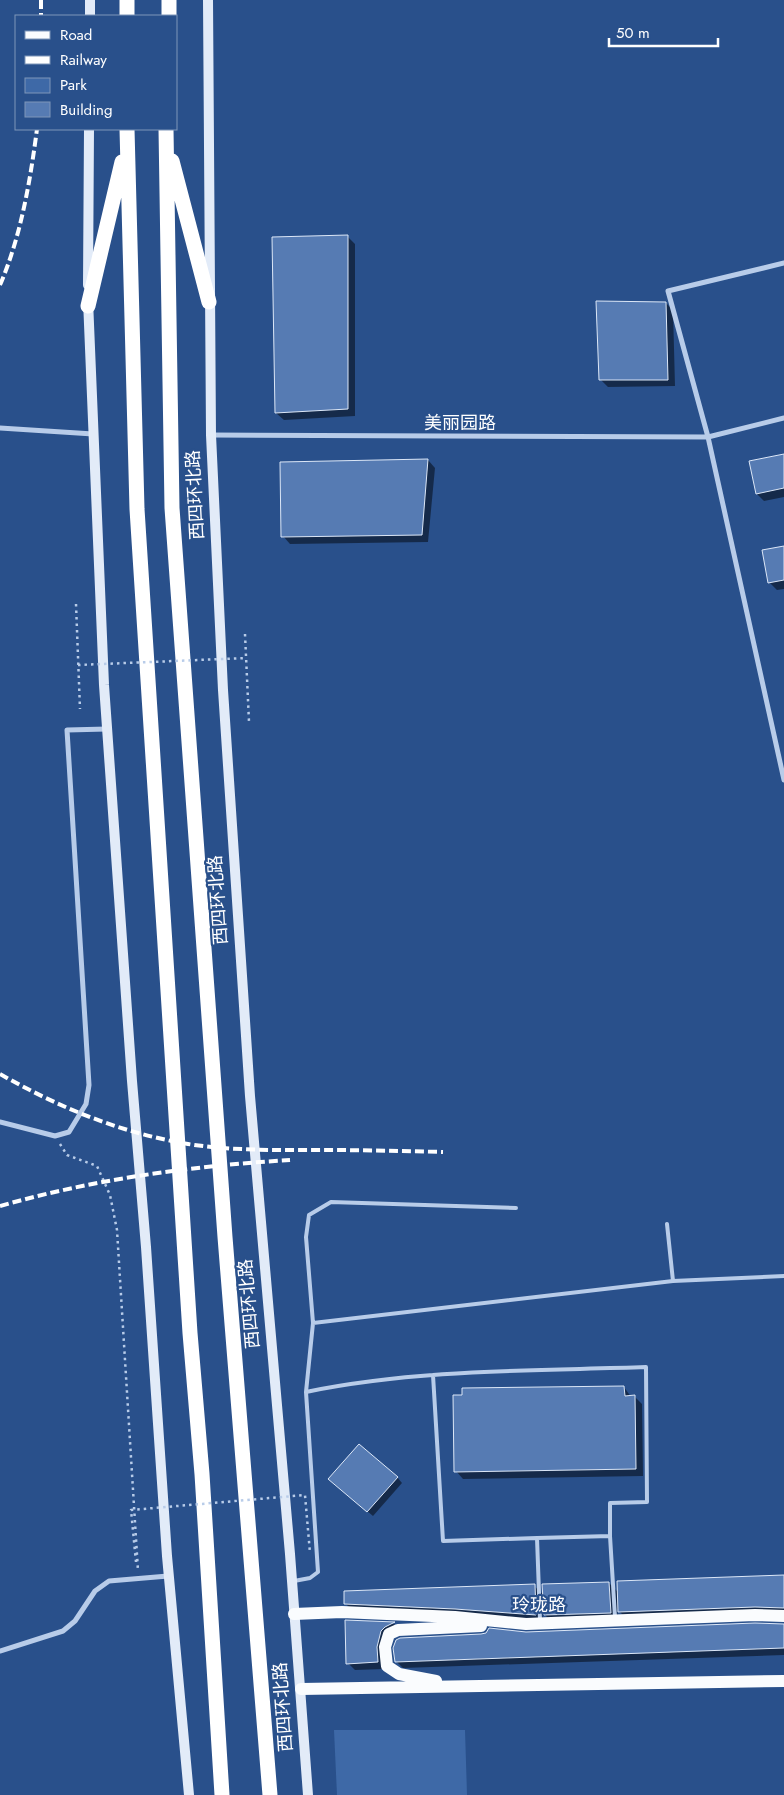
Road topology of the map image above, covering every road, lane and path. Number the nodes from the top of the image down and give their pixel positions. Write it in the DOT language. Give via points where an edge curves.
graph roads {
  1 [pos="90,0"];
  2 [pos="127,0"];
  3 [pos="169,0"];
  4 [pos="208,0"];
  5 [pos="90,15"];
  6 [pos="127,15"];
  7 [pos="169,15"];
  8 [pos="89,130"];
  9 [pos="166,133"];
  10 [pos="127,135"];
  11 [pos="784,263"];
  12 [pos="209,302"];
  13 [pos="88,306"];
  14 [pos="784,418"];
  15 [pos="0,428"];
  16 [pos="93,434"];
  17 [pos="211,435"];
  18 [pos="708,437"];
  19 [pos="76,604"];
  20 [pos="245,634"];
  21 [pos="246,658"];
  22 [pos="78,665"];
  23 [pos="80,709"];
  24 [pos="249,722"];
  25 [pos="107,729"];
  26 [pos="784,780"];
  27 [pos="0,1122"];
  28 [pos="55,1136"];
  29 [pos="516,1208"];
  30 [pos="667,1224"];
  31 [pos="784,1276"];
  32 [pos="673,1281"];
  33 [pos="312,1323"];
  34 [pos="433,1375"];
  35 [pos="306,1392"];
  36 [pos="610,1536"];
  37 [pos="537,1538"];
  38 [pos="310,1553"];
  39 [pos="138,1569"];
  40 [pos="169,1576"];
  41 [pos="143,1578"];
  42 [pos="292,1581"];
  43 [pos="294,1614"];
  44 [pos="784,1616"];
  45 [pos="615,1621"];
  46 [pos="526,1624"];
  47 [pos="540,1624"];
  48 [pos="0,1651"];
  49 [pos="784,1681"];
  50 [pos="464,1686"];
  51 [pos="301,1689"];
  52 [pos="189,1795"];
  53 [pos="222,1795"];
  54 [pos="270,1795"];
  55 [pos="308,1795"];
  1 -- 5 [label="street"];
  2 -- 6 [label="highway"];
  3 -- 7 [label="highway"];
  4 -- 12 [label="street, 西四环北路"];
  8 -- 13 [label="street"];
  9 -- 12 [label="highway"];
  9 -- 54 [label="highway, 西四环北路" via="172,508 225,1237"];
  10 -- 13 [label="highway"];
  10 -- 53 [label="highway" via="137,509"];
  11 -- 18 [label="street" via="668,291"];
  12 -- 17 [label="street, 西四环北路"];
  13 -- 16 [label="street"];
  14 -- 18 [label="street, 美丽园路"];
  15 -- 16 [label="street"];
  16 -- 25 [label="street"];
  17 -- 18 [label="street, 美丽园路"];
  17 -- 42 [label="street, 西四环北路" via="223,690 249,1086"];
  18 -- 26 [label="street"];
  19 -- 22 [label="path"];
  20 -- 21 [label="path"];
  21 -- 22 [label="path, bridge"];
  21 -- 24 [label="path"];
  22 -- 23 [label="path"];
  25 -- 28 [label="street" via="66,730 89,1085 86,1104 69,1132"];
  25 -- 40 [label="street"];
  27 -- 28 [label="street"];
  28 -- 39 [label="path" via="67,1155 98,1166 110,1194 117,1240"];
  29 -- 33 [label="lane" via="331,1202 310,1215 306,1237"];
  30 -- 32 [label="lane"];
  31 -- 32 [label="lane"];
  32 -- 33 [label="lane"];
  33 -- 35 [label="lane"];
  34 -- 35 [label="lane" via="343,1384"];
  34 -- 36 [label="lane" via="646,1367 647,1502 610,1503"];
  34 -- 37 [label="lane" via="443,1541"];
  35 -- 42 [label="lane" via="318,1572 310,1578"];
  36 -- 37 [label="lane"];
  36 -- 45 [label="lane"];
  37 -- 47 [label="lane"];
  38 -- 39 [label="path, bridge" via="305,1495 131,1510"];
  39 -- 41 [label="path"];
  40 -- 41 [label="street"];
  40 -- 52 [label="street"];
  41 -- 48 [label="street" via="109,1582 95,1591 75,1621 63,1631"];
  42 -- 43 [label="street, 西四环北路"];
  43 -- 46 [label="main road, 玲珑路" via="342,1612"];
  43 -- 51 [label="street, 西四环北路"];
  44 -- 45 [label="main road, 玲珑路"];
  45 -- 47 [label="main road, 玲珑路"];
  46 -- 47 [label="main road, 玲珑路"];
  46 -- 50 [label="main road" via="398,1630 389,1634 387,1666 399,1674"];
  49 -- 50 [label="main road"];
  50 -- 51 [label="main road"];
  51 -- 55 [label="street, 西四环北路"];
}
